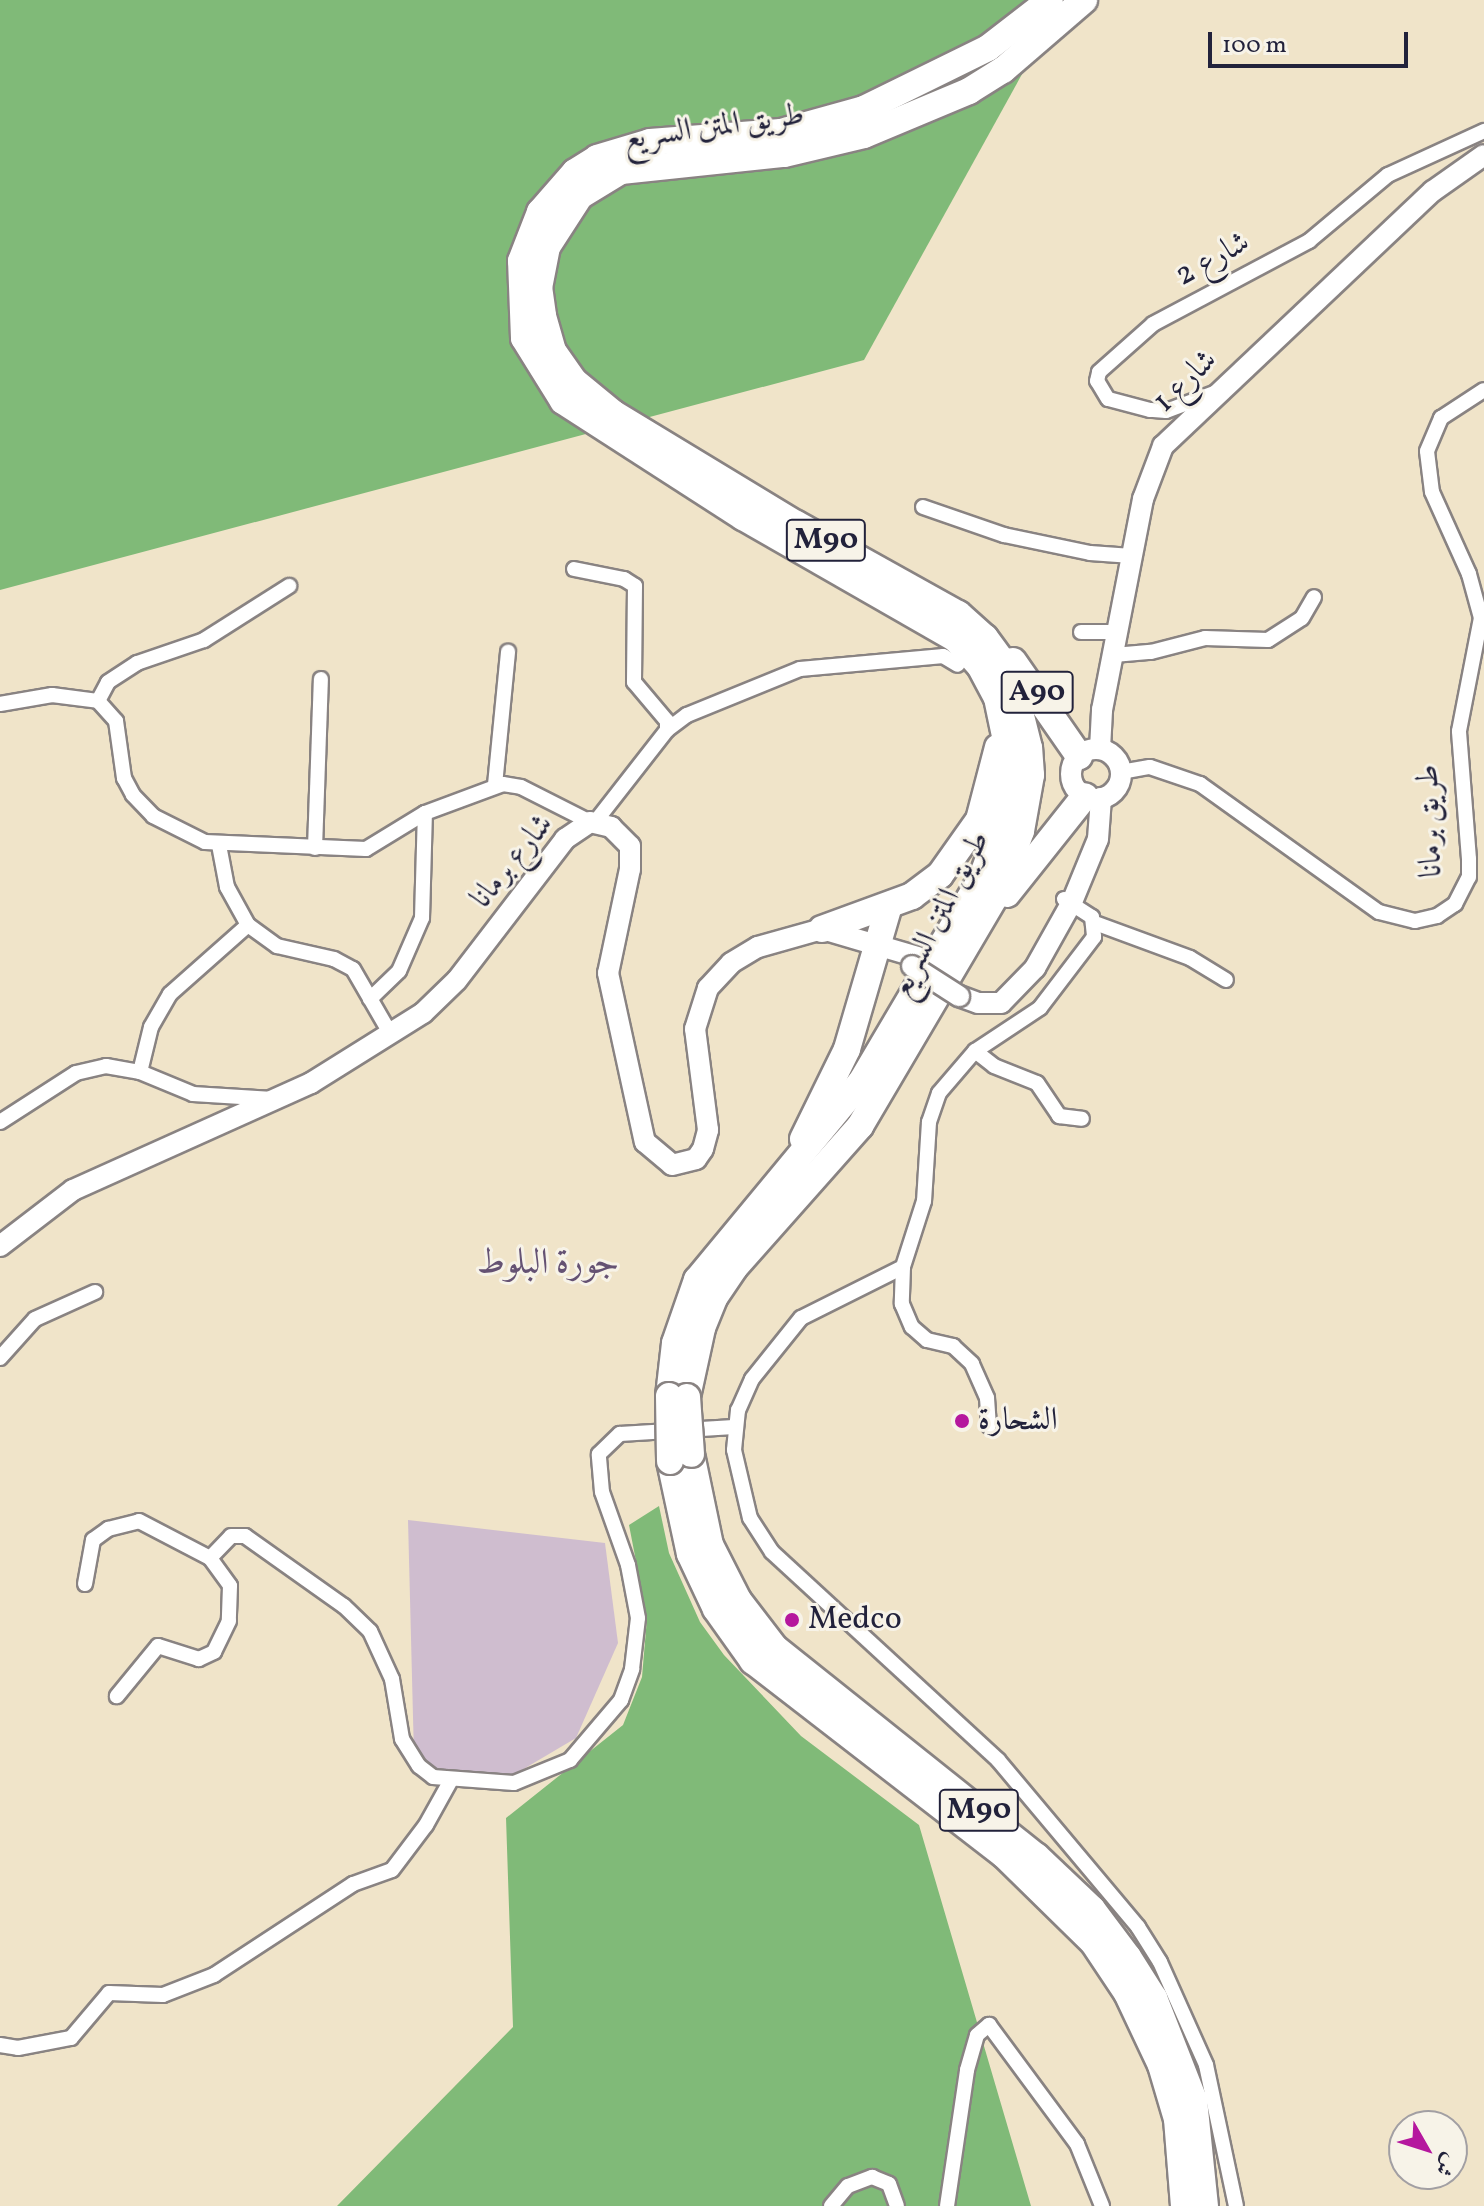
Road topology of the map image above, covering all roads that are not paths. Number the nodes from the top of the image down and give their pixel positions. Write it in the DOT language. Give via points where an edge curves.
graph roads {
  1 [pos="1050,0"];
  2 [pos="1084,0"];
  3 [pos="1484,131"];
  4 [pos="1484,155"];
  5 [pos="1484,390"];
  6 [pos="1218,391"];
  7 [pos="923,507"];
  8 [pos="1132,556"];
  9 [pos="574,569"];
  10 [pos="289,586"];
  11 [pos="1314,597"];
  12 [pos="1081,632"];
  13 [pos="1118,632"];
  14 [pos="985,638"];
  15 [pos="508,652"];
  16 [pos="1114,655"];
  17 [pos="958,665"];
  18 [pos="321,679"];
  19 [pos="98,701"];
  20 [pos="0,704"];
  21 [pos="1004,720"];
  22 [pos="667,730"];
  23 [pos="1089,753"];
  24 [pos="1121,772"];
  25 [pos="495,785"];
  26 [pos="1093,797"];
  27 [pos="425,813"];
  28 [pos="592,822"];
  29 [pos="219,845"];
  30 [pos="315,848"];
  31 [pos="1071,896"];
  32 [pos="889,905"];
  33 [pos="985,916"];
  34 [pos="1095,923"];
  35 [pos="248,925"];
  36 [pos="822,929"];
  37 [pos="874,944"];
  38 [pos="1226,980"];
  39 [pos="370,999"];
  40 [pos="390,1033"];
  41 [pos="975,1051"];
  42 [pos="140,1072"];
  43 [pos="273,1100"];
  44 [pos="1082,1119"];
  45 [pos="0,1122"];
  46 [pos="789,1172"];
  47 [pos="0,1246"];
  48 [pos="903,1267"];
  49 [pos="95,1292"];
  50 [pos="0,1358"];
  51 [pos="678,1396"];
  52 [pos="989,1426"];
  53 [pos="734,1427"];
  54 [pos="680,1458"];
  55 [pos="210,1558"];
  56 [pos="85,1584"];
  57 [pos="117,1696"];
  58 [pos="451,1780"];
  59 [pos="0,2045"];
  60 [pos="831,2206"];
  61 [pos="897,2206"];
  62 [pos="947,2206"];
  63 [pos="1102,2206"];
  64 [pos="1184,2206"];
  65 [pos="1205,2206"];
  66 [pos="1236,2206"];
  1 -- 21 [label="highway, طريق المتن السريع / M90" via="988,48 864,109 781,132 650,142 597,158 575,172 540,212 521,261 524,338 563,401 743,517 932,621 980,666"];
  2 -- 14 [label="highway, طريق المتن السريع / M90" via="1003,70 955,97 864,135 784,154 621,171 580,196 558,223 541,272 543,315 553,351 595,399 796,524 935,598"];
  3 -- 6 [label="street, شارع 2" via="1388,175 1309,241 1153,324 1099,372 1097,381 1108,399 1150,410 1166,411"];
  4 -- 6 [label="street, شارع 1" via="1433,191 1308,313"];
  5 -- 24 [label="street, طريق برمانا" via="1441,418 1427,451 1432,492 1469,574 1481,618 1459,731 1469,868 1455,904 1437,916 1415,921 1379,912 1200,784 1150,767"];
  6 -- 8 [label="street, شارع 1" via="1179,427 1154,461"];
  7 -- 8 [label="street" via="1031,541"];
  8 -- 13 [label="street, شارع 1"];
  9 -- 22 [label="street" via="635,586 634,682 664,716"];
  10 -- 19 [label="street" via="204,640 137,663 108,682"];
  11 -- 16 [label="street" via="1302,618 1268,640 1205,638"];
  12 -- 13 [label="street"];
  13 -- 16 [label="street, شارع 1"];
  14 -- 23 [label="highway, A90" via="1019,666"];
  14 -- 33 [label="highway, طريق المتن السريع / M90" via="1014,688 1031,775 1013,861"];
  15 -- 25 [label="street"];
  16 -- 23 [label="street, شارع 1"];
  17 -- 22 [label="street" via="943,656 800,669 687,715"];
  18 -- 30 [label="street"];
  19 -- 20 [label="street" via="52,695"];
  19 -- 29 [label="street" via="116,721 124,778 133,795 153,816"];
  21 -- 32 [label="highway" via="988,794 964,847 929,886"];
  21 -- 46 [label="highway, طريق المتن السريع / M90" via="1009,782 982,877 861,1082"];
  22 -- 28 [label="street"];
  23 -- 24 [label="street" via="1112,754"];
  23 -- 26 [label="street" via="1071,778"];
  24 -- 26 [label="street" via="1117,786"];
  25 -- 27 [label="street"];
  25 -- 28 [label="street" via="521,787"];
  26 -- 31 [label="street" via="1101,829"];
  26 -- 33 [label="highway"];
  27 -- 30 [label="street" via="366,849"];
  27 -- 39 [label="street" via="422,918 399,971"];
  28 -- 36 [label="street, شارع برمانا" via="611,827 630,846 608,973 645,1142 672,1165 696,1159 708,1130 695,1029 708,988 731,963 758,947"];
  28 -- 40 [label="street, شارع برمانا" via="557,849 446,992"];
  29 -- 30 [label="street"];
  29 -- 35 [label="street" via="227,887"];
  31 -- 34 [label="street"];
  31 -- 37 [label="street, bridge" via="1035,968 1012,996 993,1004"];
  32 -- 36 [label="highway"];
  32 -- 37 [label="highway"];
  33 -- 51 [label="highway, طريق المتن السريع / M90" via="860,1126 734,1268 714,1298"];
  34 -- 38 [label="street" via="1190,958"];
  34 -- 41 [label="street" via="1089,947 1058,989 1019,1025"];
  35 -- 39 [label="street" via="277,946 344,963"];
  35 -- 42 [label="street" via="170,994 151,1027"];
  36 -- 37 [label="street"];
  37 -- 46 [label="highway" via="847,1049"];
  39 -- 40 [label="street"];
  40 -- 43 [label="street, شارع برمانا"];
  41 -- 44 [label="street" via="994,1066 1037,1083 1059,1116"];
  41 -- 48 [label="street" via="945,1083 933,1108 924,1201"];
  42 -- 43 [label="street" via="193,1094"];
  42 -- 45 [label="street" via="88,1067"];
  43 -- 47 [label="street, شارع برمانا" via="73,1190"];
  46 -- 51 [label="highway, طريق المتن السريع / M90" via="697,1280 675,1343"];
  48 -- 52 [label="street" via="902,1304 912,1327 927,1340 953,1346 972,1364 987,1398"];
  48 -- 53 [label="street" via="801,1318 752,1379"];
  49 -- 50 [label="street" via="35,1319"];
  51 -- 54 [label="highway, طريق المتن السريع / M90, bridge"];
  53 -- 58 [label="street" via="651,1429 620,1434 607,1443 596,1466 628,1565 638,1618 632,1669 621,1700 570,1760 547,1772 514,1783"];
  53 -- 66 [label="street" via="740,1490 772,1552 998,1760 1146,1939 1206,2065"];
  54 -- 64 [label="highway, طريق المتن السريع / M90" via="690,1554 716,1609 753,1661 1003,1854 1062,1908 1127,1993 1161,2065 1177,2119"];
  54 -- 65 [label="highway, طريق المتن السريع / M90" via="710,1545 738,1600 775,1648 1036,1856 1092,1909 1128,1957 1160,2011 1194,2100"];
  55 -- 56 [label="street" via="190,1551 152,1523 123,1524 93,1540"];
  55 -- 57 [label="street" via="232,1595 221,1643 199,1659 158,1646"];
  55 -- 58 [label="street" via="231,1536 245,1536 344,1606 370,1631 392,1679 408,1752 433,1777"];
  58 -- 59 [label="street" via="392,1870 353,1884 214,1975 146,1998 109,1993 71,2038 18,2048"];
  60 -- 61 [label="street" via="848,2186 872,2177 889,2184"];
  62 -- 63 [label="street" via="967,2070 977,2035 989,2025 1077,2144"];
}
